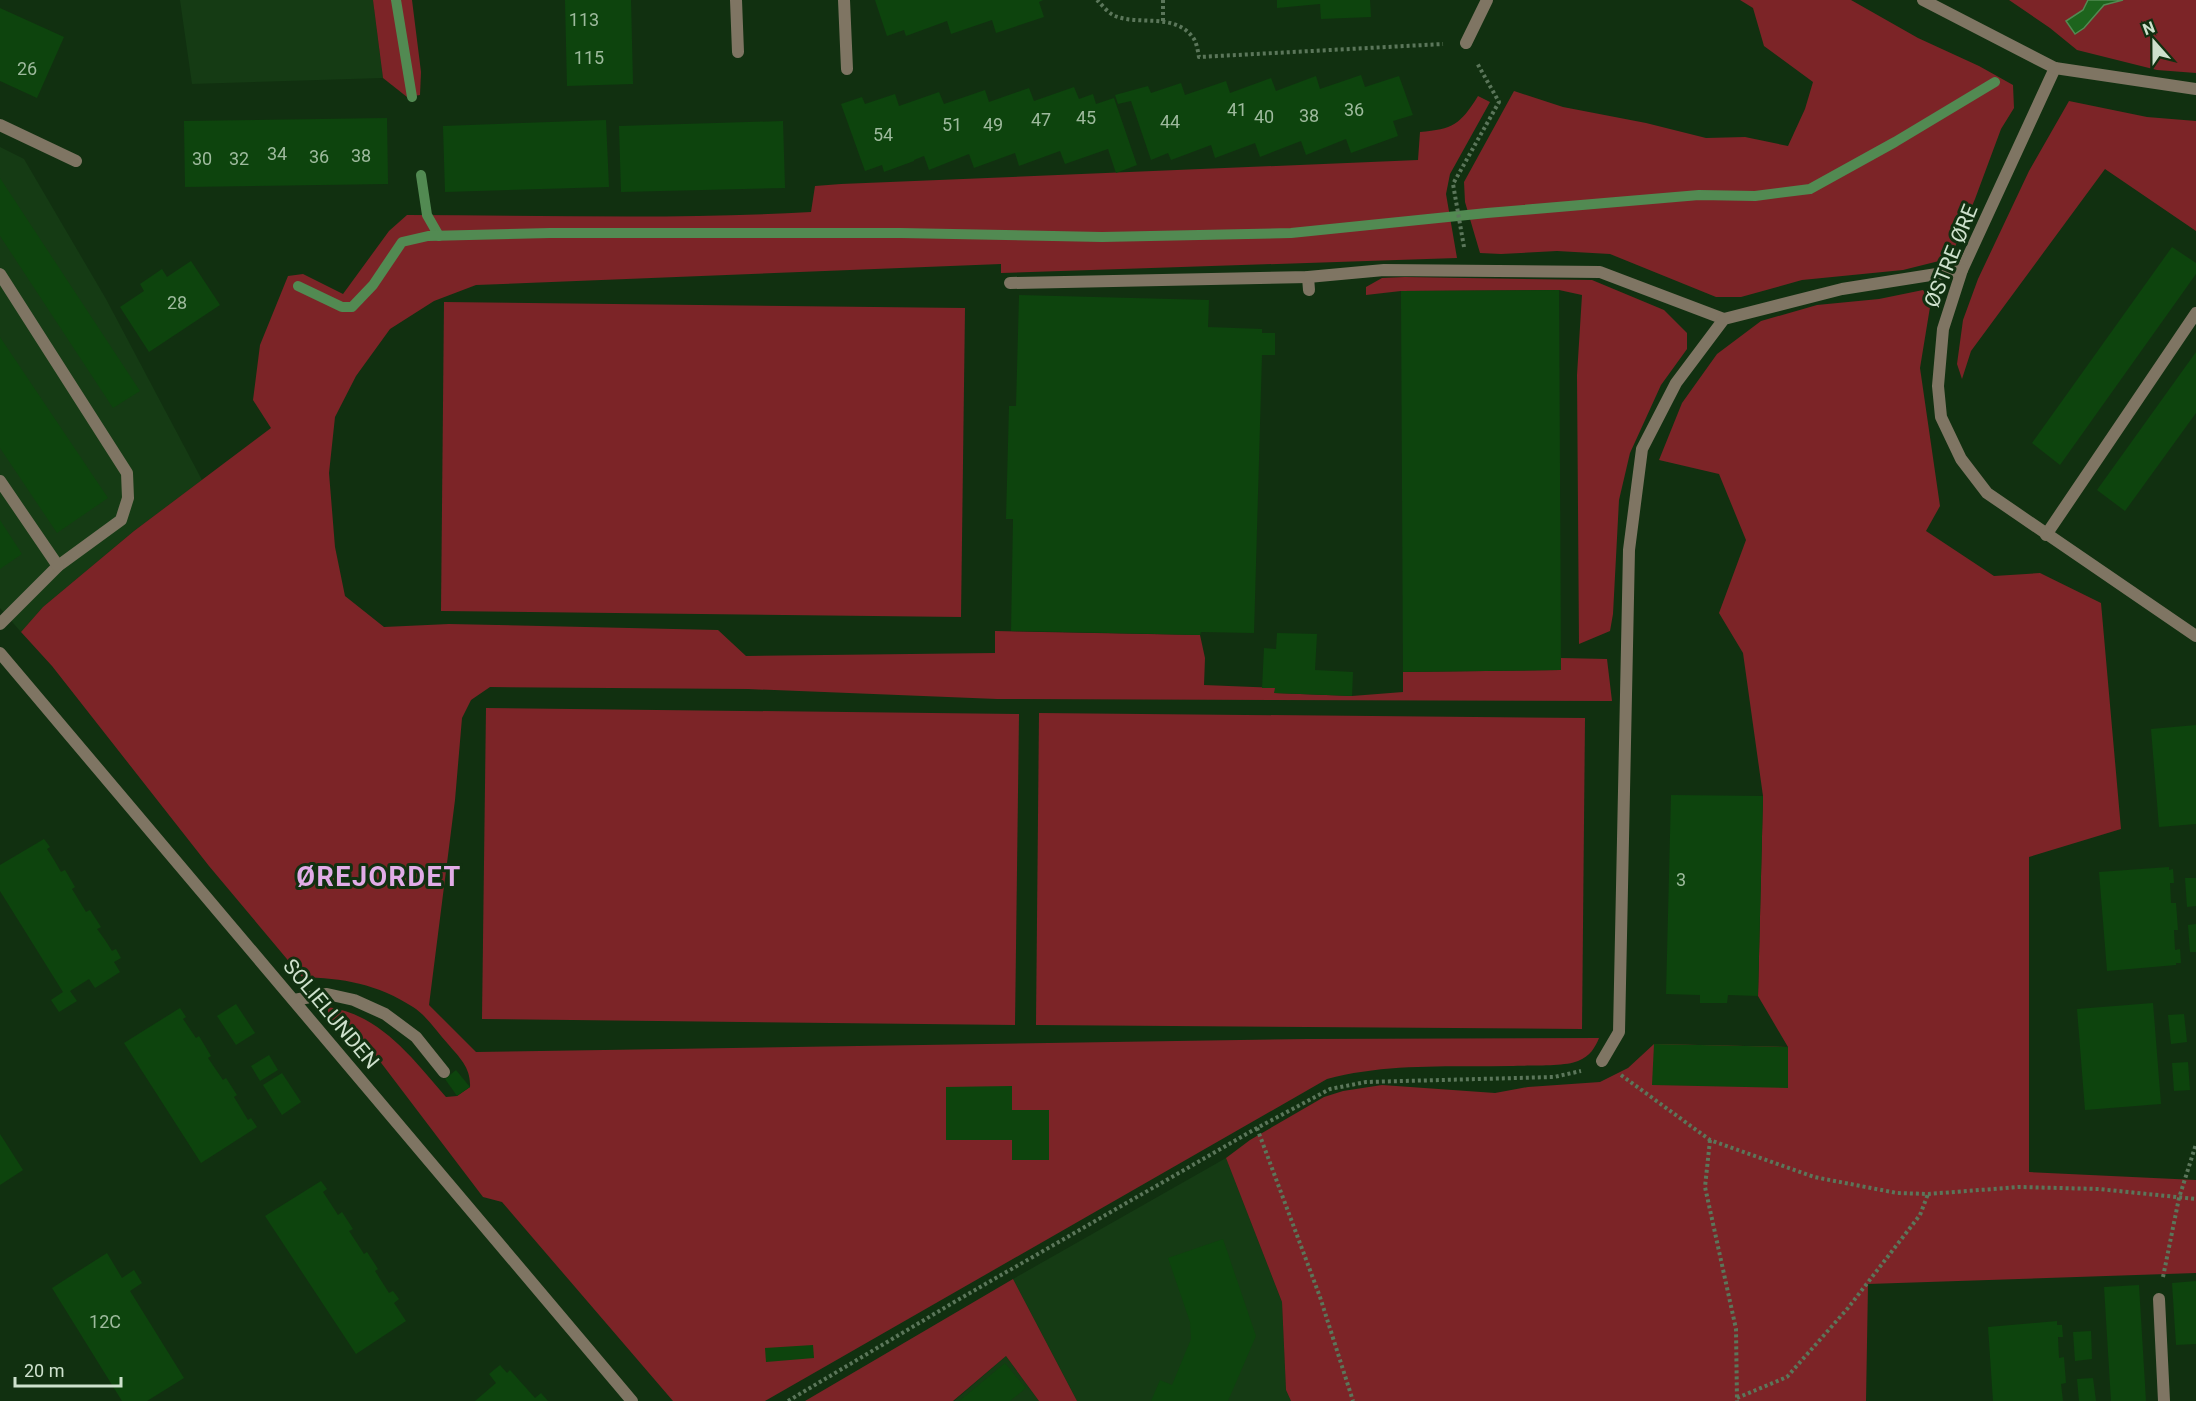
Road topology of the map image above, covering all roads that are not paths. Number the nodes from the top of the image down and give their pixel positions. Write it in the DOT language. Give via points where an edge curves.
graph roads {
  1 [pos="736,0"];
  2 [pos="844,0"];
  3 [pos="1487,0"];
  4 [pos="1923,0"];
  5 [pos="1466,43"];
  6 [pos="738,52"];
  7 [pos="2055,68"];
  8 [pos="847,69"];
  9 [pos="2196,89"];
  10 [pos="0,125"];
  11 [pos="76,161"];
  12 [pos="1962,270"];
  13 [pos="0,274"];
  14 [pos="1308,277"];
  15 [pos="1010,283"];
  16 [pos="1309,290"];
  17 [pos="2196,313"];
  18 [pos="1724,319"];
  19 [pos="0,481"];
  20 [pos="2046,535"];
  21 [pos="58,566"];
  22 [pos="0,624"];
  23 [pos="2196,636"];
  24 [pos="0,653"];
  25 [pos="294,1000"];
  26 [pos="1602,1061"];
  27 [pos="444,1071"];
  28 [pos="2159,1299"];
  29 [pos="632,1401"];
  30 [pos="2164,1401"];
  1 -- 6 [label="street"];
  2 -- 8 [label="street"];
  3 -- 5 [label="street"];
  4 -- 7 [label="street"];
  7 -- 9 [label="street"];
  7 -- 12 [label="street, ØSTRE ØRE"];
  10 -- 11 [label="street"];
  12 -- 18 [label="street" via="1842,289"];
  12 -- 20 [label="street, ØSTRE ØRE" via="1943,329 1938,386 1941,417 1961,459 1987,493"];
  13 -- 21 [label="street" via="127,473 128,498 122,520"];
  14 -- 15 [label="street"];
  14 -- 16 [label="street"];
  14 -- 18 [label="street" via="1384,270 1600,272"];
  17 -- 20 [label="street"];
  18 -- 26 [label="street" via="1676,383 1642,449 1629,550 1619,1032"];
  19 -- 21 [label="street"];
  20 -- 23 [label="street, ØSTRE ØRE"];
  21 -- 22 [label="street"];
  24 -- 25 [label="street, SOLIELUNDEN"];
  25 -- 27 [label="street" via="327,994 354,1000 385,1014 416,1037"];
  25 -- 29 [label="street, SOLIELUNDEN"];
  28 -- 30 [label="street"];
}
